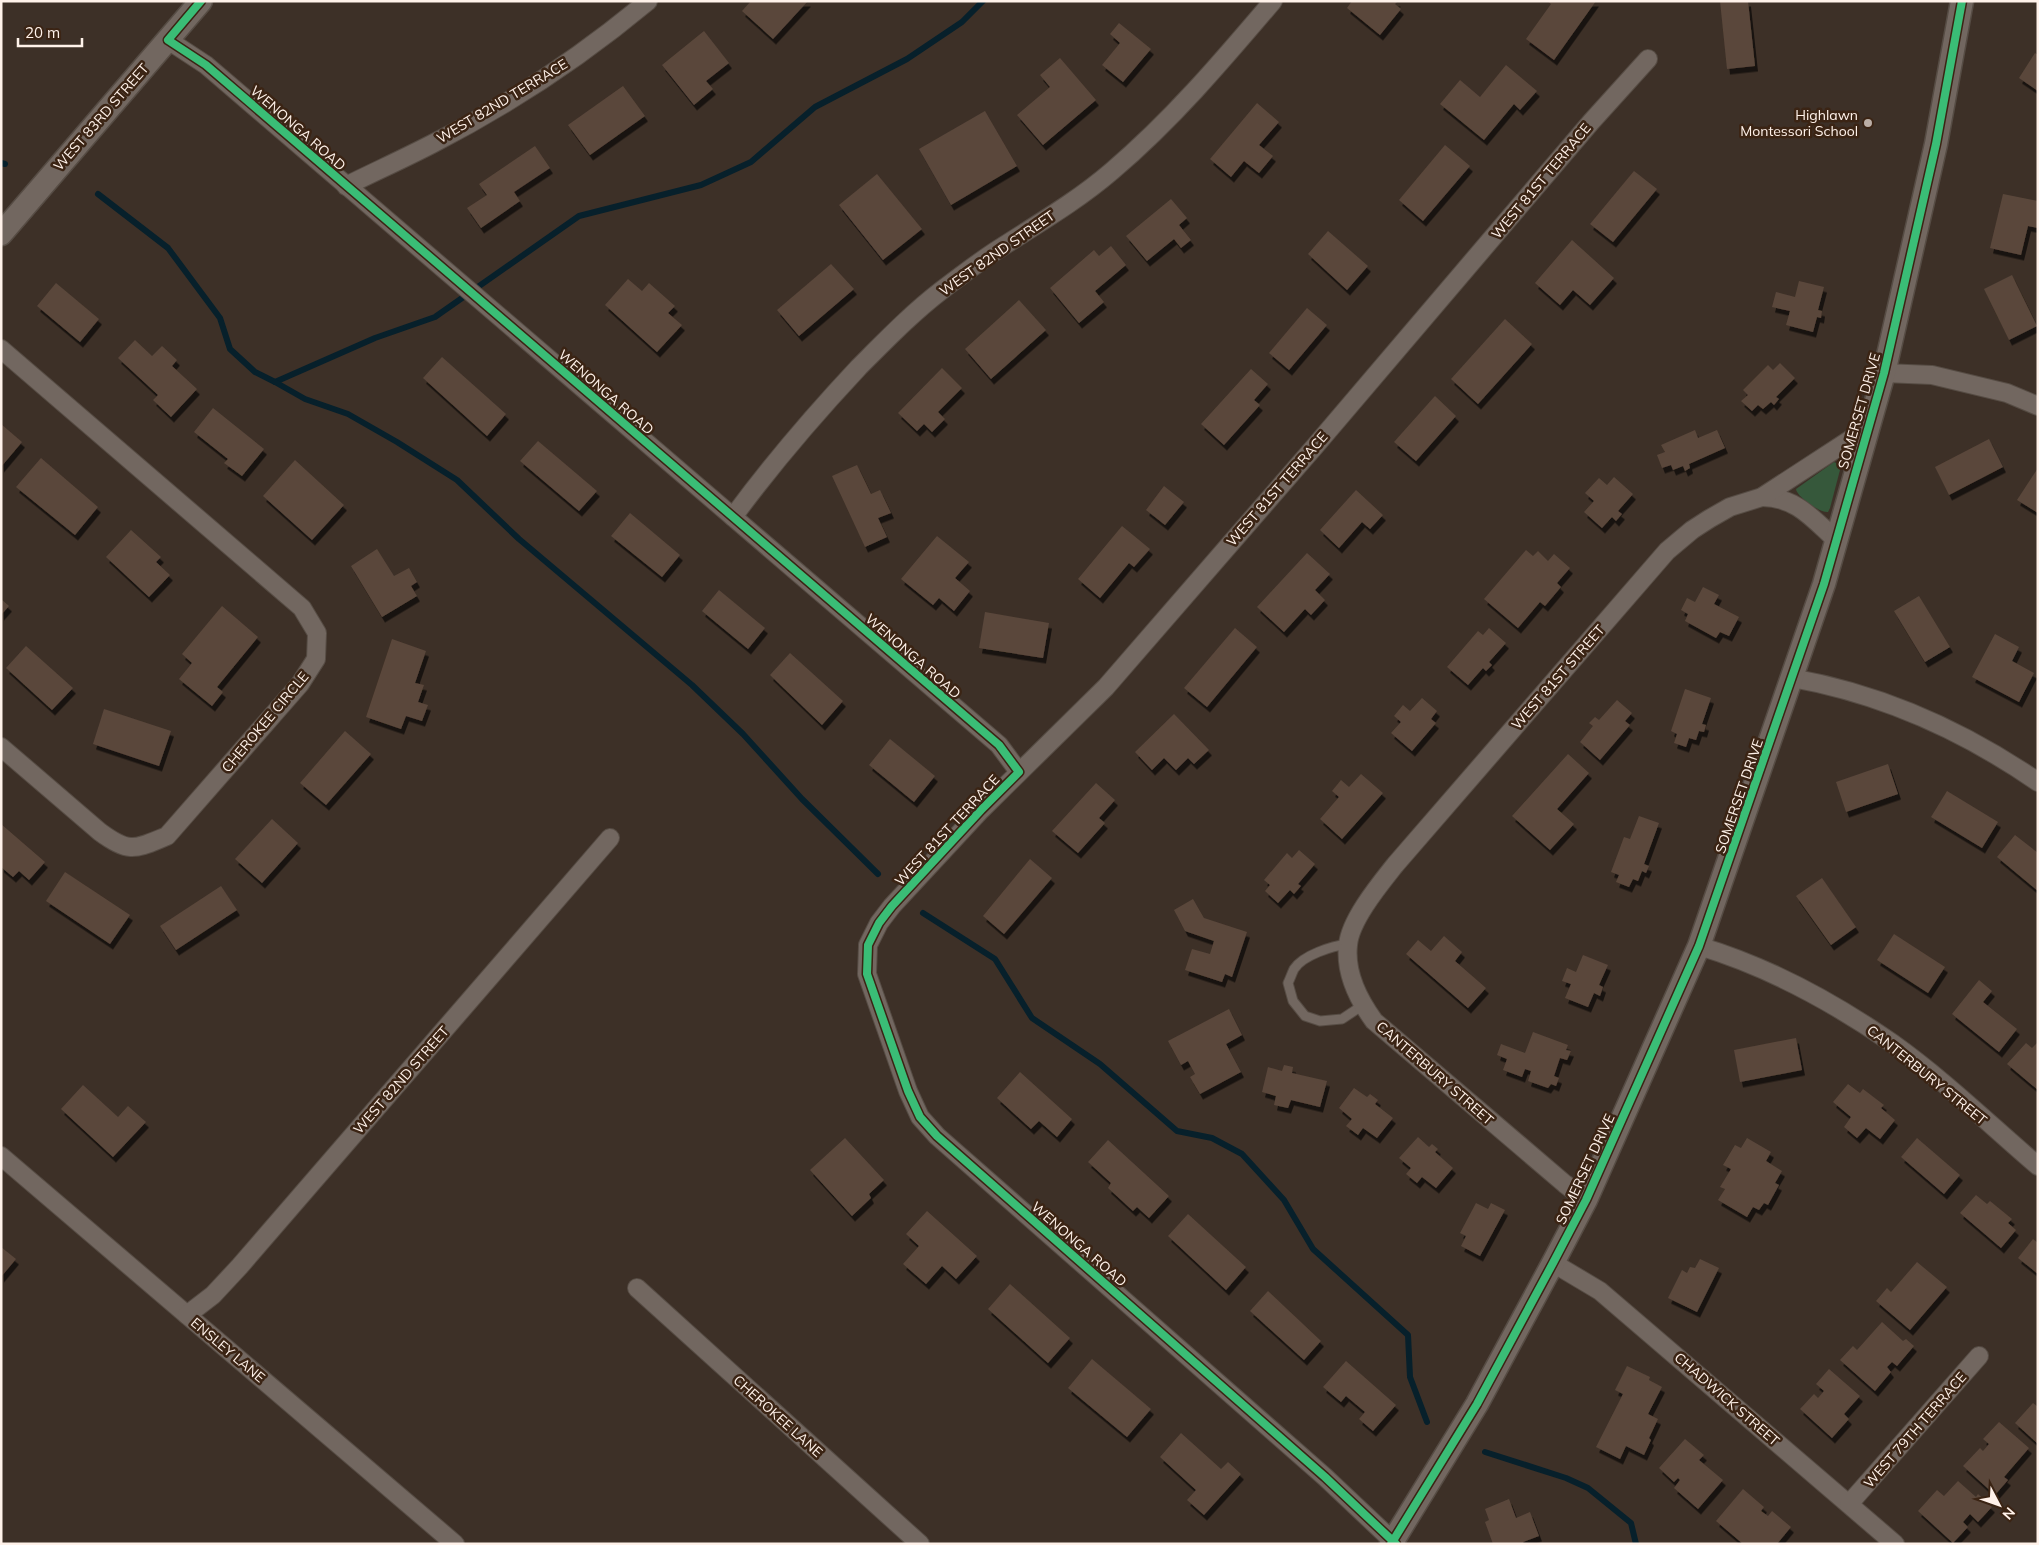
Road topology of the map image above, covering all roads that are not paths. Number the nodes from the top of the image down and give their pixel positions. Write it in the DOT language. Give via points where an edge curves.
graph roads {
  1 [pos="201,1"];
  2 [pos="648,1"];
  3 [pos="1273,1"];
  4 [pos="1962,1"];
  5 [pos="168,40"];
  6 [pos="1648,59"];
  7 [pos="346,186"];
  8 [pos="1,234"];
  9 [pos="1,349"];
  10 [pos="1884,374"];
  11 [pos="2038,406"];
  12 [pos="1868,428"];
  13 [pos="1762,497"];
  14 [pos="733,517"];
  15 [pos="1836,540"];
  16 [pos="1792,678"];
  17 [pos="1,747"];
  18 [pos="1019,772"];
  19 [pos="2038,782"];
  20 [pos="610,838"];
  21 [pos="1377,888"];
  22 [pos="892,906"];
  23 [pos="1348,944"];
  24 [pos="1699,946"];
  25 [pos="1362,1005"];
  26 [pos="1,1156"];
  27 [pos="2038,1166"];
  28 [pos="1586,1200"];
  29 [pos="1553,1263"];
  30 [pos="636,1288"];
  31 [pos="187,1315"];
  32 [pos="1979,1356"];
  33 [pos="1850,1504"];
  34 [pos="1393,1543"];
  35 [pos="455,1544"];
  36 [pos="920,1544"];
  37 [pos="1895,1544"];
  1 -- 5 [label="street, WEST 83RD STREET"];
  2 -- 7 [label="street, WEST 82ND TERRACE" via="601,38 514,97 432,144"];
  3 -- 14 [label="street, WEST 82ND STREET" via="1206,80 1159,129 1110,172 984,259 894,332 808,423"];
  4 -- 10 [label="street, SOMERSET DRIVE" via="1936,144"];
  5 -- 7 [label="street, WENONGA ROAD" via="206,65"];
  5 -- 8 [label="street, WEST 83RD STREET"];
  6 -- 18 [label="street, WEST 81ST TERRACE" via="1106,687"];
  7 -- 14 [label="street, WENONGA ROAD"];
  9 -- 17 [label="street, CHEROKEE CIRCLE" via="302,608 317,633 316,659 300,684 167,836 138,848 116,844"];
  10 -- 11 [label="street" via="1932,375 2007,393"];
  10 -- 12 [label="street, SOMERSET DRIVE"];
  12 -- 13 [label="street, WEST 81ST STREET"];
  12 -- 15 [label="street, SOMERSET DRIVE"];
  13 -- 15 [label="street, WEST 81ST STREET" via="1790,501"];
  13 -- 21 [label="street, WEST 81ST STREET" via="1708,519 1667,551"];
  14 -- 18 [label="street, WENONGA ROAD" via="999,745"];
  15 -- 16 [label="street, SOMERSET DRIVE"];
  16 -- 19 [label="street" via="1870,697 1942,725"];
  16 -- 24 [label="street, SOMERSET DRIVE"];
  18 -- 22 [label="street, WEST 81ST TERRACE"];
  20 -- 31 [label="street, WEST 82ND STREET" via="240,1266"];
  21 -- 23 [label="street, CANTERBURY STREET" via="1357,919"];
  22 -- 34 [label="street, WENONGA ROAD" via="868,945 866,974 920,1117 936,1136 1317,1470"];
  23 -- 25 [label="street, CANTERBURY STREET" via="1354,988"];
  23 -- 25 [label="lane" via="1319,951 1295,967 1288,984 1294,1002 1305,1016 1320,1021 1342,1019"];
  24 -- 27 [label="street, CANTERBURY STREET" via="1785,979 1847,1013 1894,1044"];
  24 -- 28 [label="street, SOMERSET DRIVE"];
  25 -- 28 [label="street, CANTERBURY STREET" via="1390,1036"];
  26 -- 31 [label="street, ENSLEY LANE"];
  28 -- 29 [label="street, SOMERSET DRIVE"];
  29 -- 33 [label="street, CHADWICK STREET" via="1600,1291"];
  29 -- 34 [label="street, SOMERSET DRIVE" via="1477,1404"];
  30 -- 36 [label="street, CHEROKEE LANE"];
  31 -- 35 [label="street, ENSLEY LANE"];
  32 -- 33 [label="street, WEST 79TH TERRACE"];
  33 -- 37 [label="street, CHADWICK STREET"];
}
